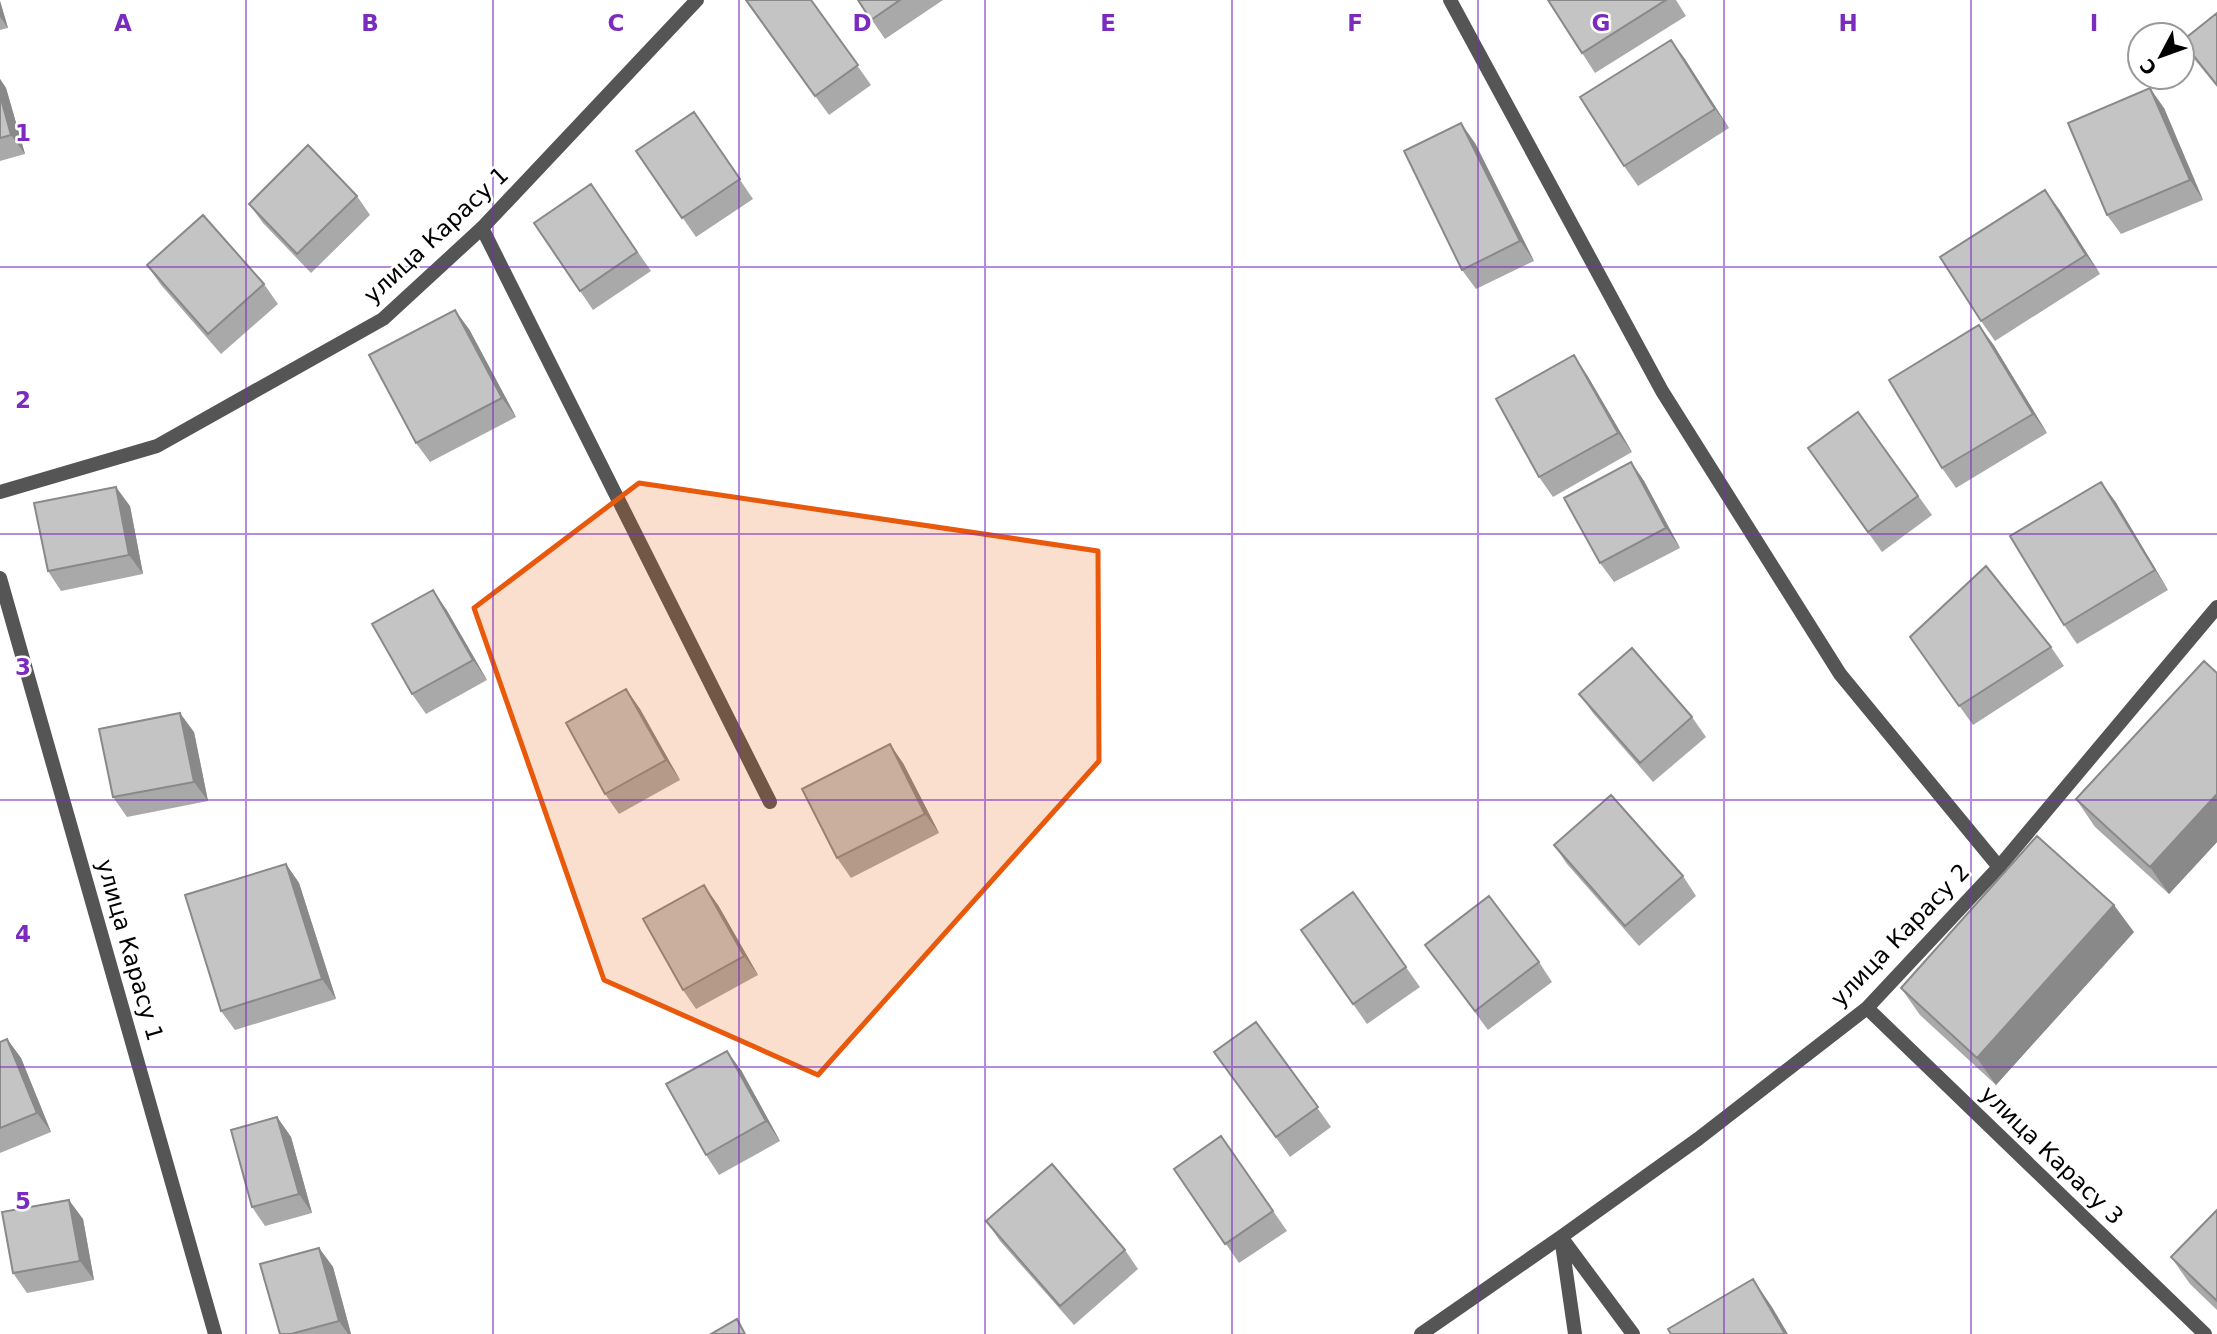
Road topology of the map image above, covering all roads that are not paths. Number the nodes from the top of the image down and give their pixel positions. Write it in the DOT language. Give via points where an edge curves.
graph roads {
  1 [pos="697,0"];
  2 [pos="1450,0"];
  3 [pos="482,228"];
  4 [pos="0,492"];
  5 [pos="0,578"];
  6 [pos="2217,607"];
  7 [pos="770,802"];
  8 [pos="1999,867"];
  9 [pos="1867,1008"];
  10 [pos="1561,1237"];
  11 [pos="215,1334"];
  12 [pos="1421,1334"];
  13 [pos="1575,1334"];
  14 [pos="1633,1334"];
  15 [pos="2205,1334"];
  1 -- 3 [label="street, улица Карасу 1"];
  2 -- 8 [label="street" via="1662,391 1840,674"];
  3 -- 4 [label="street, улица Карасу 1" via="383,319 156,446"];
  3 -- 7 [label="street"];
  5 -- 11 [label="street, улица Карасу 1"];
  6 -- 8 [label="street, улица Карасу 2"];
  8 -- 9 [label="street, улица Карасу 2"];
  9 -- 10 [label="street, улица Карасу 2" via="1698,1139"];
  9 -- 15 [label="street, улица Карасу 3"];
  10 -- 12 [label="street, улица Карасу 2"];
  10 -- 13 [label="street"];
  10 -- 14 [label="street"];
}
